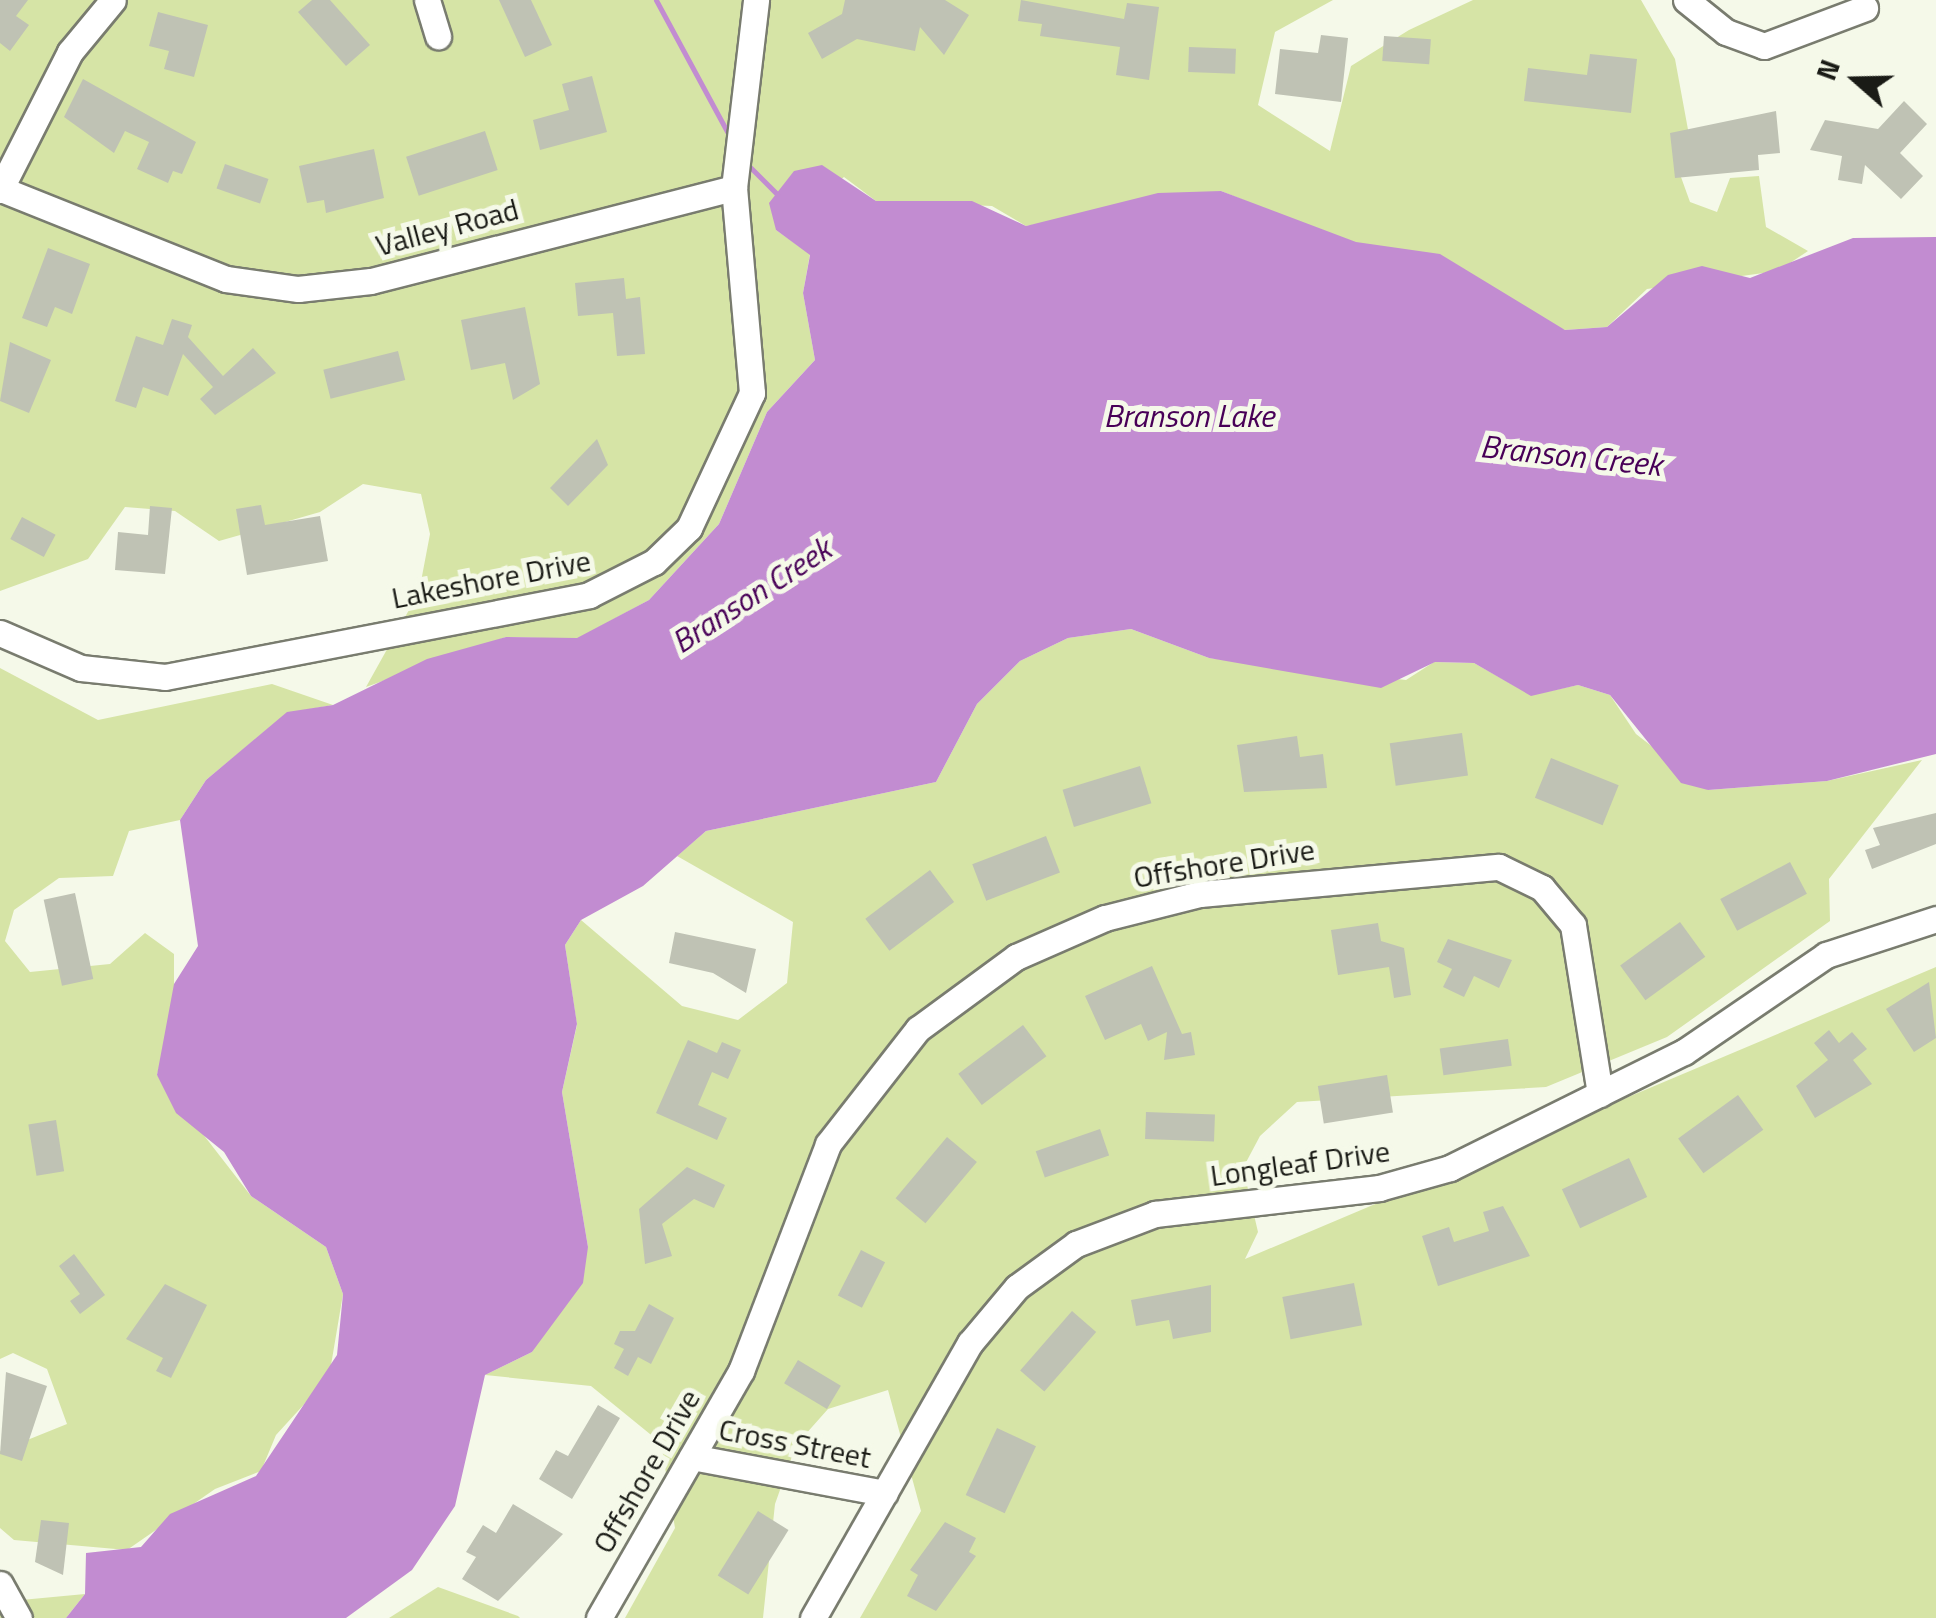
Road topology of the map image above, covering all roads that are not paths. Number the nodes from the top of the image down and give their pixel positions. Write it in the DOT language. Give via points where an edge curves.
graph roads {
  1 [pos="113,0"];
  2 [pos="427,0"];
  3 [pos="756,0"];
  4 [pos="1686,0"];
  5 [pos="1865,8"];
  6 [pos="438,36"];
  7 [pos="734,188"];
  8 [pos="0,189"];
  9 [pos="0,633"];
  10 [pos="1936,919"];
  11 [pos="1600,1094"];
  12 [pos="692,1457"];
  13 [pos="885,1494"];
  14 [pos="0,1584"];
  15 [pos="19,1618"];
  16 [pos="599,1618"];
  17 [pos="813,1618"];
  1 -- 8 [label="street" via="70,52"];
  2 -- 6 [label="street"];
  3 -- 7 [label="street"];
  4 -- 5 [label="street" via="1726,32 1764,46"];
  7 -- 8 [label="street, Valley Road" via="370,281 298,289 226,279"];
  7 -- 9 [label="street, Lakeshore Drive" via="752,393 689,528 634,576 590,595 165,677 80,668"];
  10 -- 11 [label="street, Longleaf Drive" via="1826,955 1684,1052"];
  11 -- 12 [label="street, Offshore Drive" via="1573,925 1542,888 1498,867 1200,894 1060,935 955,997 848,1113 805,1187 741,1370"];
  11 -- 13 [label="street, Longleaf Drive" via="1415,1180 1156,1214 1076,1244 992,1313"];
  12 -- 13 [label="street, Cross Street"];
  12 -- 16 [label="street, Offshore Drive"];
  13 -- 17 [label="street, Longleaf Drive"];
  14 -- 15 [label="street"];
}
